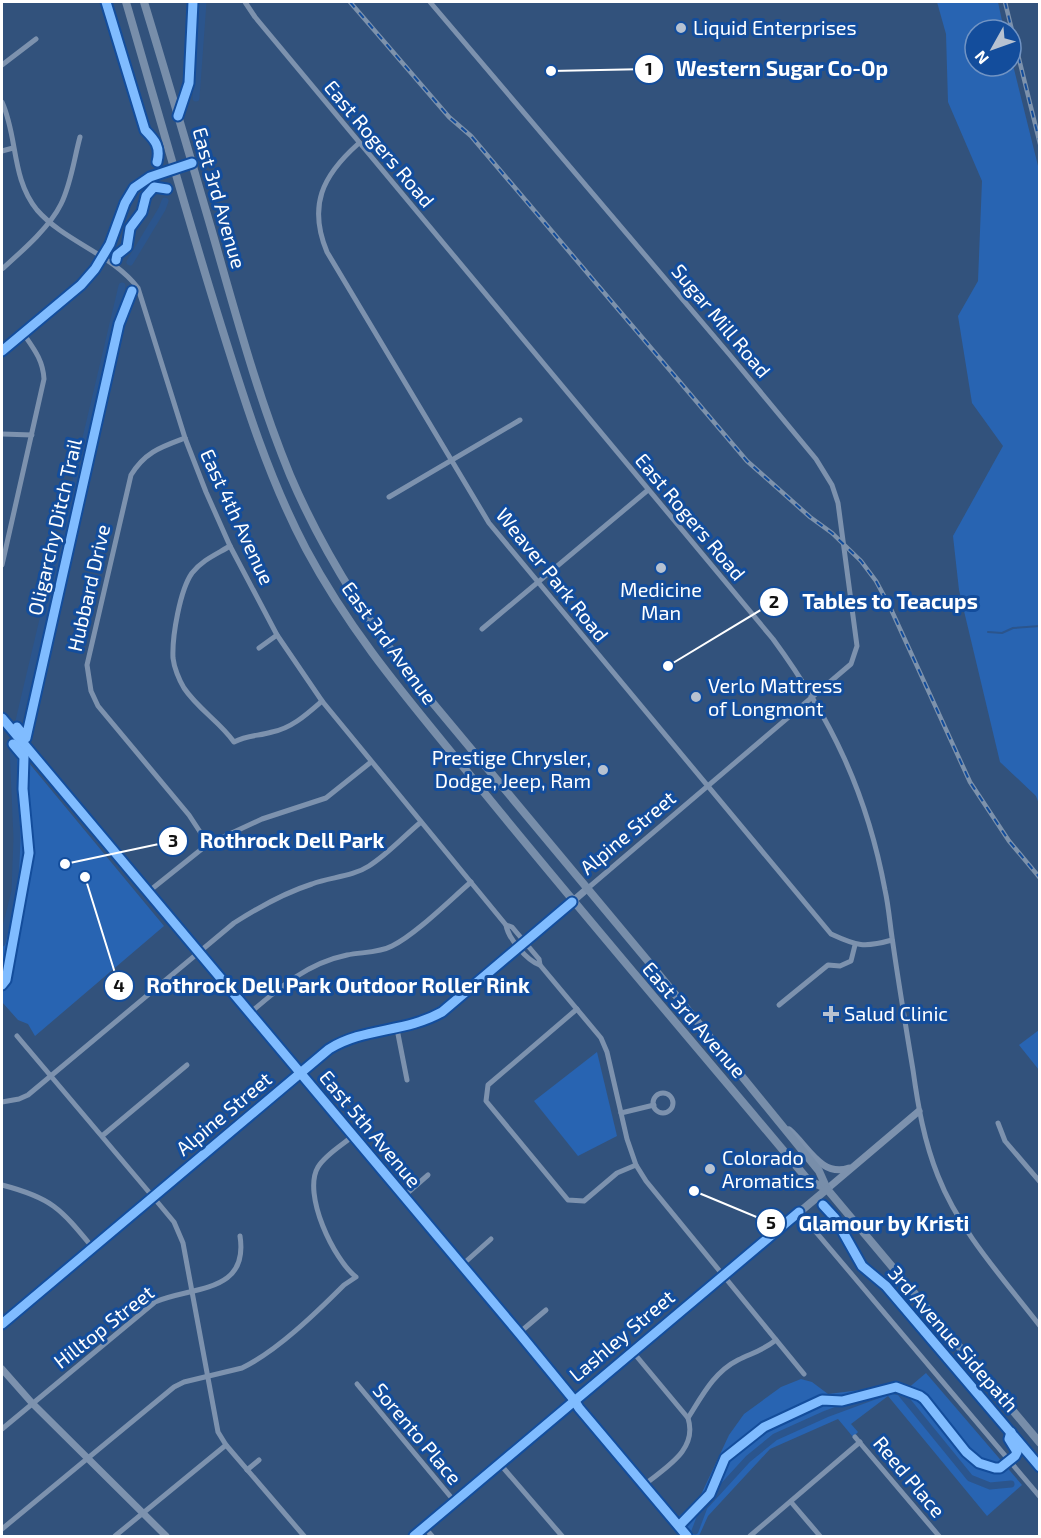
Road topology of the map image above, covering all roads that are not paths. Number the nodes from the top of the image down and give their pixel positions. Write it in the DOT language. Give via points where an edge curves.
graph roads {
  1 [pos="126,2"];
  2 [pos="144,2"];
  3 [pos="245,2"];
  4 [pos="430,2"];
  5 [pos="36,39"];
  6 [pos="2,65"];
  7 [pos="2,102"];
  8 [pos="80,137"];
  9 [pos="358,144"];
  10 [pos="13,148"];
  11 [pos="2,151"];
  12 [pos="192,163"];
  13 [pos="175,168"];
  14 [pos="49,222"];
  15 [pos="102,258"];
  16 [pos="2,269"];
  17 [pos="23,333"];
  18 [pos="2,351"];
  19 [pos="520,420"];
  20 [pos="2,434"];
  21 [pos="32,435"];
  22 [pos="185,438"];
  23 [pos="450,460"];
  24 [pos="648,490"];
  25 [pos="389,497"];
  26 [pos="230,546"];
  27 [pos="2,563"];
  28 [pos="536,583"];
  29 [pos="482,629"];
  30 [pos="277,635"];
  31 [pos="259,648"];
  32 [pos="813,697"];
  33 [pos="322,701"];
  34 [pos="2,718"];
  35 [pos="371,762"];
  36 [pos="708,786"];
  37 [pos="421,822"];
  38 [pos="208,844"];
  39 [pos="471,882"];
  40 [pos="588,888"];
  41 [pos="148,892"];
  42 [pos="572,902"];
  43 [pos="892,940"];
  44 [pos="523,945"];
  45 [pos="855,945"];
  46 [pos="199,952"];
  47 [pos="779,1005"];
  48 [pos="577,1009"];
  49 [pos="250,1013"];
  50 [pos="397,1029"];
  51 [pos="17,1036"];
  52 [pos="187,1065"];
  53 [pos="301,1074"];
  54 [pos="51,1076"];
  55 [pos="407,1080"];
  56 [pos="2,1102"];
  57 [pos="654,1106"];
  58 [pos="919,1111"];
  59 [pos="621,1113"];
  60 [pos="998,1124"];
  61 [pos="783,1127"];
  62 [pos="102,1136"];
  63 [pos="353,1136"];
  64 [pos="636,1165"];
  65 [pos="854,1166"];
  66 [pos="428,1175"];
  67 [pos="1040,1182"];
  68 [pos="2,1185"];
  69 [pos="827,1189"];
  70 [pos="404,1196"];
  71 [pos="153,1197"];
  72 [pos="799,1212"];
  73 [pos="240,1236"];
  74 [pos="491,1239"];
  75 [pos="93,1248"];
  76 [pos="462,1265"];
  77 [pos="722,1276"];
  78 [pos="192,1290"];
  79 [pos="546,1310"];
  80 [pos="2,1324"];
  81 [pos="1040,1326"];
  82 [pos="519,1333"];
  83 [pos="776,1340"];
  84 [pos="633,1352"];
  85 [pos="2,1369"];
  86 [pos="804,1374"];
  87 [pos="207,1377"];
  88 [pos="357,1384"];
  89 [pos="574,1400"];
  90 [pos="32,1404"];
  91 [pos="688,1418"];
  92 [pos="2,1429"];
  93 [pos="855,1437"];
  94 [pos="860,1442"];
  95 [pos="1040,1443"];
  96 [pos="226,1445"];
  97 [pos="88,1460"];
  98 [pos="259,1460"];
  99 [pos="500,1464"];
  100 [pos="247,1470"];
  101 [pos="644,1485"];
  102 [pos="1040,1497"];
  103 [pos="455,1502"];
  104 [pos="791,1502"];
  105 [pos="143,1514"];
  106 [pos="425,1528"];
  107 [pos="2,1529"];
  108 [pos="115,1536"];
  109 [pos="166,1536"];
  110 [pos="304,1536"];
  111 [pos="414,1536"];
  112 [pos="432,1536"];
  113 [pos="562,1536"];
  114 [pos="687,1536"];
  115 [pos="750,1536"];
  116 [pos="820,1536"];
  117 [pos="939,1536"];
  1 -- 13 [label="main road, East 3rd Avenue"];
  2 -- 12 [label="main road, East 3rd Avenue"];
  3 -- 9 [label="street, East Rogers Road"];
  4 -- 32 [label="street, Sugar Mill Road" via="729,354 828,478 838,503 857,646 846,670"];
  5 -- 6 [label="street"];
  7 -- 10 [label="street, East 4th Avenue"];
  8 -- 14 [label="street" via="62,203"];
  9 -- 23 [label="street, Weaver Park Road" via="339,164 320,194 317,219 321,240"];
  9 -- 24 [label="street, East Rogers Road"];
  10 -- 11 [label="street"];
  10 -- 14 [label="street, East 4th Avenue" via="26,193"];
  12 -- 13 [label="main road"];
  12 -- 40 [label="main road, East 3rd Avenue" via="262,400 291,475 331,558 399,661"];
  13 -- 15 [label="main road" via="145,180 130,193"];
  13 -- 42 [label="main road, East 3rd Avenue" via="252,424 306,549 385,672"];
  14 -- 15 [label="street, East 4th Avenue"];
  14 -- 16 [label="street"];
  15 -- 17 [label="main road" via="81,285"];
  15 -- 22 [label="street, East 4th Avenue" via="125,273 138,288"];
  17 -- 18 [label="main road"];
  17 -- 21 [label="street" via="44,368"];
  19 -- 23 [label="street"];
  20 -- 21 [label="street"];
  21 -- 27 [label="street"];
  22 -- 26 [label="street, East 4th Avenue"];
  22 -- 38 [label="street, Hubbard Drive" via="153,450 131,475 87,665 98,706 189,815"];
  23 -- 25 [label="street"];
  23 -- 28 [label="street, Weaver Park Road" via="489,523"];
  24 -- 28 [label="street"];
  24 -- 32 [label="street, East Rogers Road" via="773,639"];
  26 -- 30 [label="street, East 4th Avenue"];
  26 -- 33 [label="street" via="200,564 186,585 173,659 184,687 234,742 288,727"];
  28 -- 29 [label="street"];
  28 -- 36 [label="street, Weaver Park Road"];
  30 -- 31 [label="street"];
  30 -- 33 [label="street, East 4th Avenue"];
  32 -- 36 [label="street, Alpine Street"];
  32 -- 43 [label="street, East Rogers Road" via="845,757 870,825 886,892"];
  33 -- 35 [label="street, East 4th Avenue"];
  34 -- 41 [label="street, East 5th Avenue"];
  35 -- 37 [label="street, East 4th Avenue"];
  35 -- 38 [label="street" via="326,798 262,819"];
  36 -- 40 [label="street, Alpine Street"];
  36 -- 45 [label="street, Weaver Park Road" via="831,934"];
  37 -- 39 [label="street, East 4th Avenue"];
  37 -- 46 [label="street" via="369,866 285,894 234,923"];
  38 -- 41 [label="street"];
  39 -- 44 [label="street, East 4th Avenue"];
  39 -- 49 [label="street" via="403,940 383,950 347,955 306,970"];
  40 -- 42 [label="street, Alpine Street"];
  40 -- 61 [label="main road, East 3rd Avenue"];
  41 -- 46 [label="street, East 5th Avenue"];
  42 -- 44 [label="street, Alpine Street"];
  42 -- 69 [label="main road, East 3rd Avenue" via="808,1180"];
  43 -- 45 [label="street"];
  43 -- 58 [label="street, East Rogers Road"];
  44 -- 48 [label="street, East 4th Avenue" via="539,959"];
  44 -- 50 [label="street, Alpine Street" via="442,1012"];
  45 -- 47 [label="street" via="851,961 840,966 828,965"];
  46 -- 49 [label="street, East 5th Avenue"];
  46 -- 54 [label="street"];
  48 -- 59 [label="street, East 4th Avenue" via="601,1038 607,1052"];
  48 -- 64 [label="street" via="488,1085 486,1101 568,1200 584,1201 617,1173"];
  49 -- 53 [label="street, East 5th Avenue"];
  50 -- 53 [label="street, Alpine Street" via="346,1040"];
  50 -- 55 [label="street"];
  51 -- 54 [label="street"];
  52 -- 62 [label="street"];
  53 -- 63 [label="street, East 5th Avenue"];
  53 -- 71 [label="street, Alpine Street"];
  54 -- 56 [label="street" via="28,1095"];
  54 -- 62 [label="street"];
  57 -- 59 [label="street"];
  58 -- 65 [label="street, Lashley Street"];
  58 -- 81 [label="street, East Rogers Road" via="930,1153 966,1231"];
  59 -- 64 [label="street, East 4th Avenue"];
  60 -- 67 [label="street" via="1005,1141"];
  61 -- 65 [label="street" via="822,1165 833,1170"];
  61 -- 69 [label="main road, East 3rd Avenue" via="819,1171"];
  62 -- 71 [label="street"];
  63 -- 70 [label="street, East 5th Avenue"];
  63 -- 87 [label="street" via="322,1162 312,1191 338,1257 356,1277 267,1353 242,1368"];
  64 -- 77 [label="street, East 4th Avenue"];
  65 -- 69 [label="street, Lashley Street"];
  66 -- 70 [label="street"];
  68 -- 75 [label="street" via="46,1200 67,1217"];
  69 -- 72 [label="main road, Lashley Street"];
  69 -- 95 [label="main road, East 3rd Avenue"];
  70 -- 76 [label="street, East 5th Avenue"];
  71 -- 75 [label="street, Alpine Street"];
  71 -- 78 [label="street" via="179,1232"];
  72 -- 77 [label="main road, Lashley Street"];
  72 -- 102 [label="street"];
  73 -- 78 [label="street, Hilltop Street" via="242,1250 233,1274 216,1285"];
  74 -- 76 [label="street"];
  75 -- 80 [label="street, Alpine Street"];
  76 -- 82 [label="street, East 5th Avenue"];
  77 -- 83 [label="street"];
  77 -- 84 [label="main road, Lashley Street"];
  78 -- 87 [label="street"];
  78 -- 90 [label="street, Hilltop Street" via="155,1302"];
  79 -- 82 [label="street"];
  82 -- 89 [label="street, East 5th Avenue"];
  83 -- 86 [label="street"];
  83 -- 91 [label="street" via="762,1351 726,1367 710,1383"];
  84 -- 89 [label="main road, Lashley Street"];
  84 -- 91 [label="street"];
  85 -- 90 [label="street"];
  87 -- 96 [label="street" via="215,1423"];
  87 -- 97 [label="street" via="174,1387"];
  88 -- 103 [label="street, Sorento Place"];
  89 -- 99 [label="main road, Lashley Street"];
  89 -- 101 [label="street, East 5th Avenue"];
  90 -- 92 [label="street, Hilltop Street"];
  90 -- 97 [label="street"];
  91 -- 101 [label="street" via="690,1436 682,1454"];
  93 -- 94 [label="street, Reed Place"];
  94 -- 104 [label="street"];
  94 -- 117 [label="street, Reed Place"];
  96 -- 100 [label="street"];
  96 -- 105 [label="street"];
  97 -- 105 [label="street"];
  97 -- 107 [label="street"];
  98 -- 100 [label="street"];
  99 -- 103 [label="main road, Lashley Street"];
  99 -- 113 [label="street"];
  100 -- 110 [label="street"];
  101 -- 114 [label="street, East 5th Avenue"];
  103 -- 106 [label="main road, Lashley Street"];
  104 -- 115 [label="street"];
  104 -- 116 [label="street"];
  105 -- 108 [label="street"];
  105 -- 109 [label="street"];
  106 -- 111 [label="main road, Lashley Street"];
  106 -- 112 [label="street"];
}
